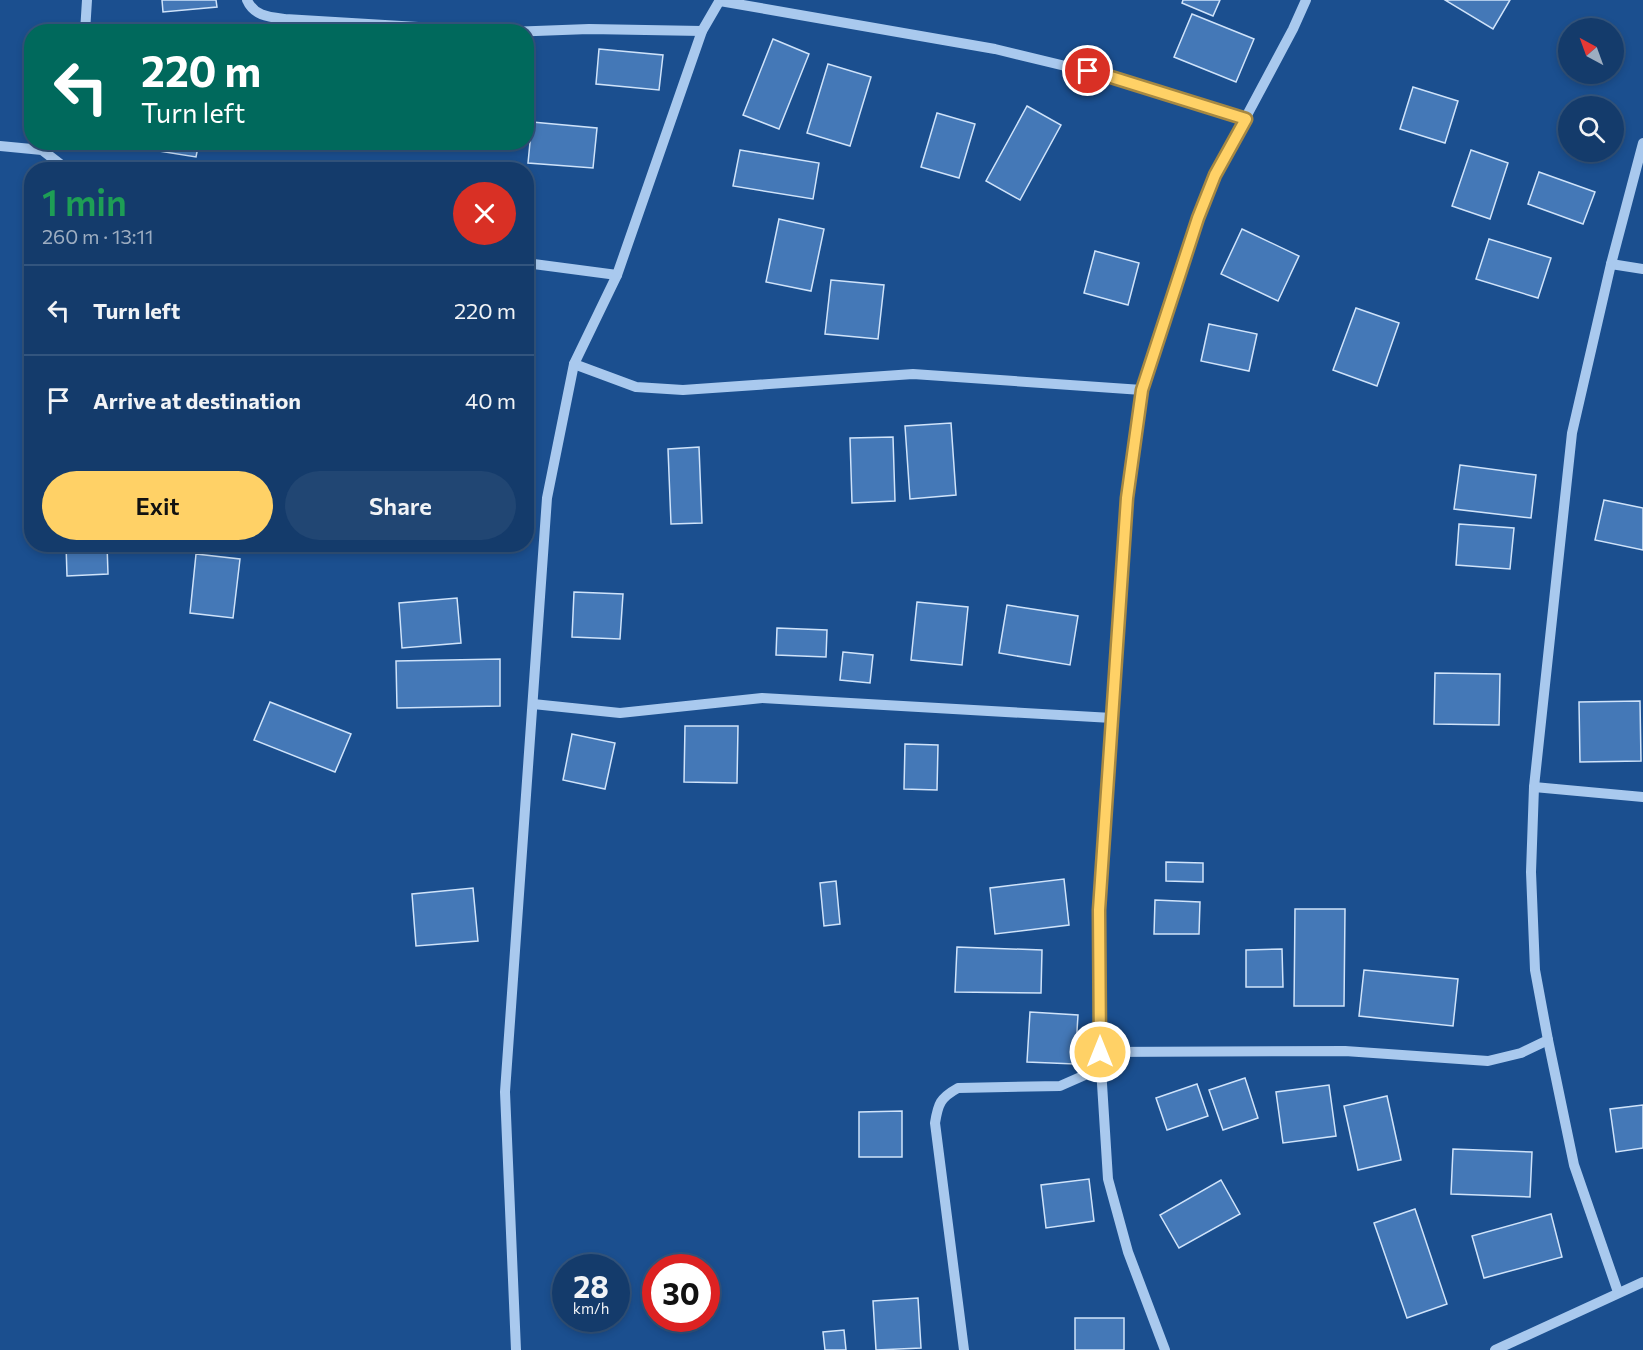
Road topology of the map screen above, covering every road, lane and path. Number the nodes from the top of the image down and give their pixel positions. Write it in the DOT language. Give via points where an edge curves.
graph roads {
  1 [pos="87,0"];
  2 [pos="247,0"];
  3 [pos="720,0"];
  4 [pos="1306,0"];
  5 [pos="86,24"];
  6 [pos="368,24"];
  7 [pos="534,31"];
  8 [pos="702,31"];
  9 [pos="1246,119"];
  10 [pos="1643,143"];
  11 [pos="0,146"];
  12 [pos="24,148"];
  13 [pos="42,150"];
  14 [pos="58,162"];
  15 [pos="534,264"];
  16 [pos="1611,264"];
  17 [pos="1643,269"];
  18 [pos="617,275"];
  19 [pos="574,364"];
  20 [pos="1142,390"];
  21 [pos="533,704"];
  22 [pos="1112,718"];
  23 [pos="1534,787"];
  24 [pos="1643,797"];
  25 [pos="1548,1040"];
  26 [pos="1100,1052"];
  27 [pos="1643,1282"];
  28 [pos="1618,1292"];
  29 [pos="516,1350"];
  30 [pos="964,1350"];
  31 [pos="1165,1350"];
  32 [pos="1495,1350"];
  1 -- 5 [label="street"];
  2 -- 6 [label="street" via="262,16"];
  3 -- 8 [label="street"];
  3 -- 9 [label="street" via="995,49 1111,77"];
  4 -- 9 [label="street"];
  7 -- 8 [label="street"];
  8 -- 18 [label="street"];
  9 -- 20 [label="street" via="1215,175 1198,218"];
  10 -- 16 [label="street"];
  11 -- 12 [label="street"];
  13 -- 14 [label="street"];
  15 -- 18 [label="street"];
  16 -- 17 [label="street"];
  16 -- 23 [label="street" via="1572,433"];
  18 -- 19 [label="street"];
  19 -- 20 [label="street" via="636,387 683,390 913,374"];
  19 -- 21 [label="street" via="547,498"];
  20 -- 22 [label="street" via="1127,498"];
  21 -- 22 [label="street" via="620,713 762,698"];
  21 -- 29 [label="street" via="505,1092"];
  22 -- 26 [label="street" via="1099,910"];
  23 -- 24 [label="street"];
  23 -- 25 [label="street" via="1531,872 1535,970"];
  25 -- 26 [label="street" via="1521,1053 1488,1061 1345,1052"];
  25 -- 28 [label="street" via="1574,1165"];
  26 -- 30 [label="street" via="1085,1075 1060,1086 958,1088 938,1105 935,1123"];
  26 -- 31 [label="street" via="1108,1179 1128,1252"];
  27 -- 28 [label="street"];
  28 -- 32 [label="street"];
}
